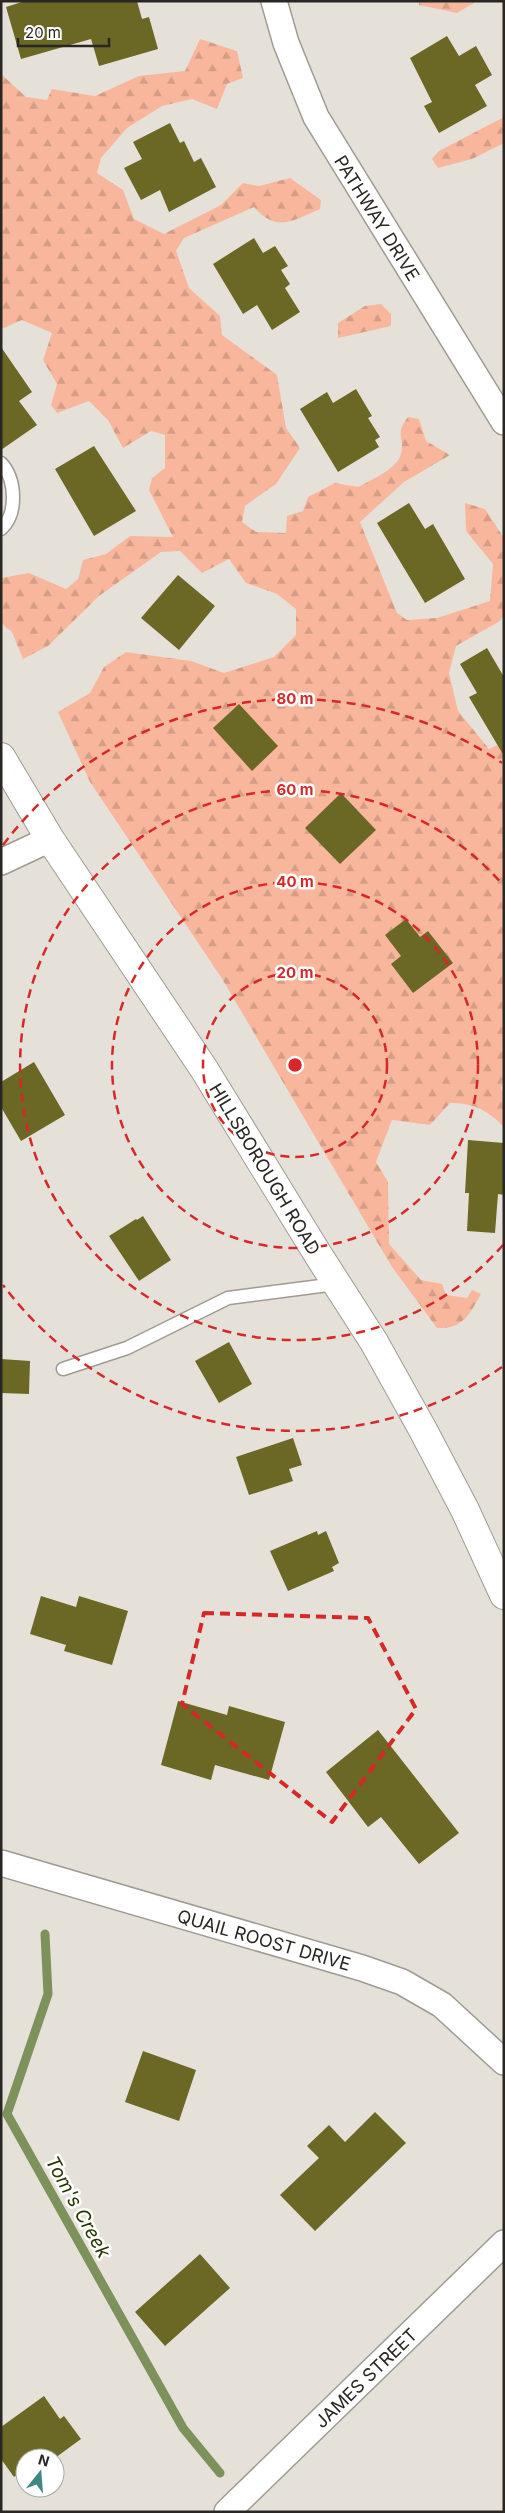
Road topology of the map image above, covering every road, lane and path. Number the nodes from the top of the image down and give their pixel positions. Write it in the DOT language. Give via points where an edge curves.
graph roads {
  1 [pos="274,1"];
  2 [pos="504,422"];
  3 [pos="1,463"];
  4 [pos="1,529"];
  5 [pos="1,758"];
  6 [pos="50,839"];
  7 [pos="1,862"];
  8 [pos="336,1284"];
  9 [pos="63,1369"];
  10 [pos="504,1595"];
  11 [pos="1,1863"];
  12 [pos="504,2062"];
  13 [pos="504,2243"];
  14 [pos="227,2512"];
  1 -- 2 [label="street, PATHWAY DRIVE" via="286,43 316,117"];
  3 -- 4 [label="lane" via="13,485 12,507 6,525"];
  5 -- 6 [label="main road, HILLSBOROUGH ROAD"];
  6 -- 7 [label="street"];
  6 -- 8 [label="main road, HILLSBOROUGH ROAD" via="204,1068"];
  8 -- 9 [label="lane" via="228,1298 126,1348"];
  8 -- 10 [label="main road, HILLSBOROUGH ROAD" via="374,1342 423,1430"];
  11 -- 12 [label="street, QUAIL ROOST DRIVE" via="402,1982 442,2004"];
  13 -- 14 [label="street, JAMES STREET"];
}
